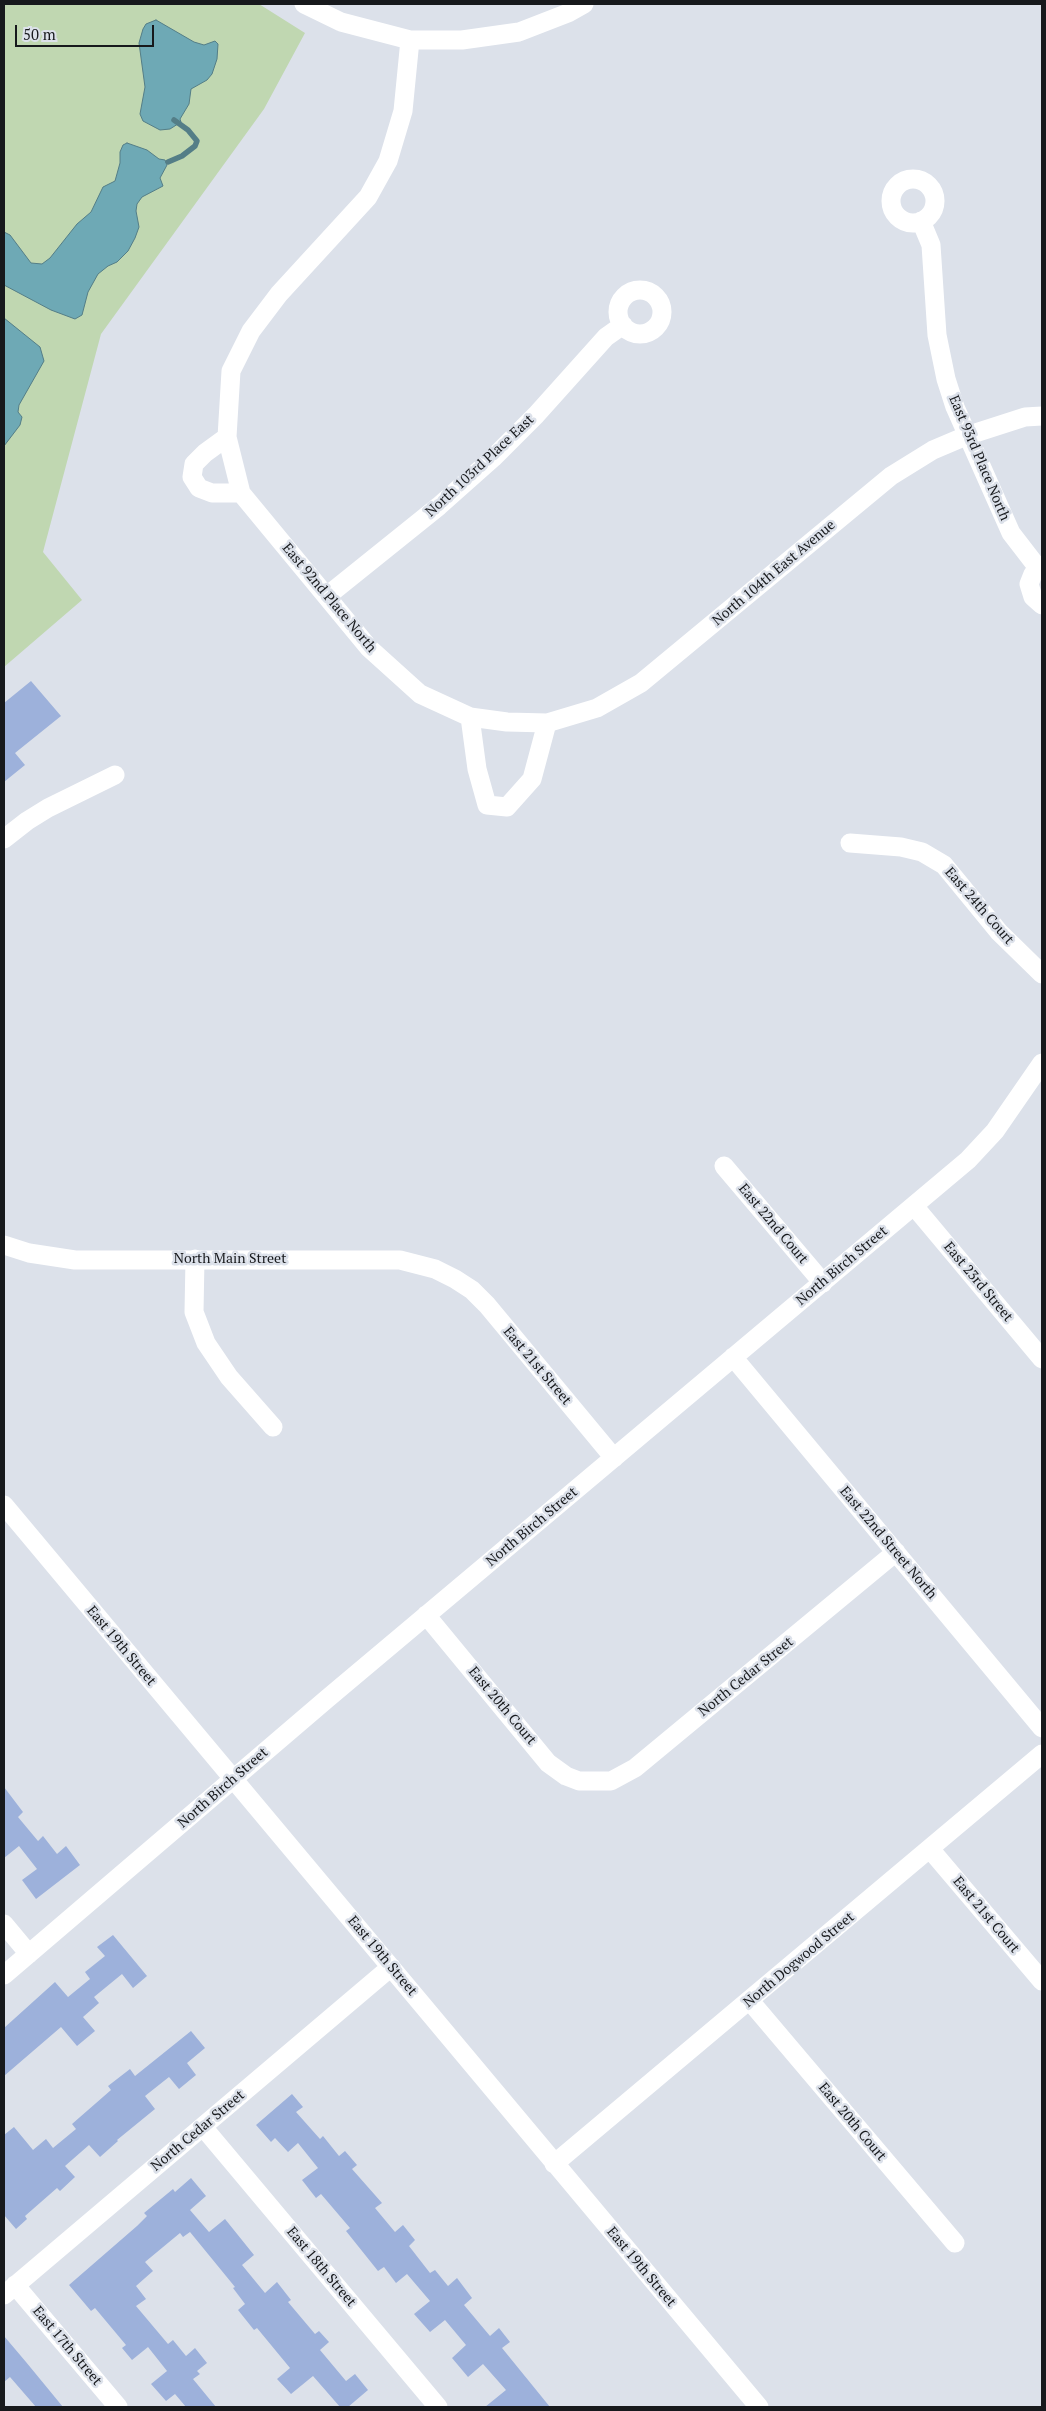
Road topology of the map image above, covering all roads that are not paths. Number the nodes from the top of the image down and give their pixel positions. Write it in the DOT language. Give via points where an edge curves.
graph roads {
  1 [pos="304,4"];
  2 [pos="584,4"];
  3 [pos="410,40"];
  4 [pos="921,221"];
  5 [pos="623,325"];
  6 [pos="1042,416"];
  7 [pos="966,436"];
  8 [pos="227,437"];
  9 [pos="241,493"];
  10 [pos="1040,567"];
  11 [pos="327,596"];
  12 [pos="1042,605"];
  13 [pos="470,717"];
  14 [pos="507,722"];
  15 [pos="547,723"];
  16 [pos="115,775"];
  17 [pos="4,839"];
  18 [pos="850,843"];
  19 [pos="1042,974"];
  20 [pos="1042,1063"];
  21 [pos="724,1166"];
  22 [pos="914,1206"];
  23 [pos="4,1245"];
  24 [pos="195,1258"];
  25 [pos="455,1279"];
  26 [pos="823,1283"];
  27 [pos="733,1358"];
  28 [pos="1042,1359"];
  29 [pos="273,1427"];
  30 [pos="614,1458"];
  31 [pos="4,1506"];
  32 [pos="896,1552"];
  33 [pos="426,1615"];
  34 [pos="1042,1728"];
  35 [pos="1042,1754"];
  36 [pos="232,1780"];
  37 [pos="588,1782"];
  38 [pos="930,1849"];
  39 [pos="4,1924"];
  40 [pos="29,1954"];
  41 [pos="391,1967"];
  42 [pos="4,1975"];
  43 [pos="1042,1981"];
  44 [pos="750,2001"];
  45 [pos="203,2127"];
  46 [pos="554,2164"];
  47 [pos="955,2243"];
  48 [pos="10,2290"];
  49 [pos="751,2404"];
  50 [pos="118,2407"];
  51 [pos="438,2407"];
  1 -- 3 [label="street" via="341,22"];
  2 -- 3 [label="street" via="519,32 462,40"];
  3 -- 8 [label="street, East 92nd Place North" via="403,111 388,161 368,197 279,294 251,331 231,371"];
  4 -- 7 [label="street, East 93rd Place North" via="931,245 937,335 946,379"];
  5 -- 11 [label="street, North 103rd Place East" via="606,337 493,458"];
  6 -- 7 [label="street, North 104th East Avenue" via="1025,417"];
  7 -- 10 [label="street, East 93rd Place North" via="1011,533"];
  7 -- 15 [label="street, North 104th East Avenue" via="933,450 891,476 641,683 597,708"];
  8 -- 9 [label="street, East 92nd Place North"];
  8 -- 9 [label="street" via="194,464 192,477 199,488 212,493"];
  9 -- 11 [label="street, East 92nd Place North"];
  10 -- 12 [label="street, East 93rd Place North" via="1030,579 1030,590"];
  11 -- 13 [label="street, East 92nd Place North" via="369,648 420,694"];
  13 -- 14 [label="street, East 92nd Place North"];
  13 -- 15 [label="street" via="477,769 487,805 508,807 532,779"];
  14 -- 15 [label="street, North 104th East Avenue"];
  16 -- 17 [label="street" via="48,808"];
  18 -- 19 [label="street, East 24th Court" via="900,846 922,852 944,865 999,932"];
  20 -- 22 [label="street, North Birch Street" via="995,1131 968,1160"];
  21 -- 26 [label="street, East 22nd Court"];
  22 -- 26 [label="street, North Birch Street"];
  22 -- 28 [label="street, East 23rd Street"];
  23 -- 24 [label="street, North Main Street" via="29,1253 74,1260"];
  24 -- 25 [label="street, North Main Street" via="400,1260 435,1269"];
  24 -- 29 [label="street" via="194,1312 206,1343 229,1377"];
  25 -- 30 [label="street, East 21st Street" via="487,1305"];
  26 -- 27 [label="street, North Birch Street"];
  27 -- 30 [label="street, North Birch Street"];
  27 -- 32 [label="street, East 22nd Street North"];
  30 -- 33 [label="street, North Birch Street"];
  31 -- 36 [label="street, East 19th Street"];
  32 -- 34 [label="street, East 22nd Street North"];
  32 -- 37 [label="street, North Cedar Street" via="635,1768 611,1781"];
  33 -- 36 [label="street, North Birch Street"];
  33 -- 37 [label="street, East 20th Court" via="548,1763 566,1776"];
  35 -- 38 [label="street, North Dogwood Street"];
  36 -- 40 [label="street, North Birch Street"];
  36 -- 41 [label="street, East 19th Street"];
  38 -- 43 [label="street, East 21st Court"];
  38 -- 44 [label="street, North Dogwood Street"];
  39 -- 40 [label="street"];
  40 -- 42 [label="street, North Birch Street"];
  41 -- 45 [label="street, North Cedar Street"];
  41 -- 46 [label="street, East 19th Street"];
  44 -- 46 [label="street, North Dogwood Street"];
  44 -- 47 [label="street, East 20th Court"];
  45 -- 48 [label="street, North Cedar Street"];
  45 -- 51 [label="street, East 18th Street"];
  46 -- 49 [label="street, East 19th Street"];
  48 -- 50 [label="street, East 17th Street"];
}
